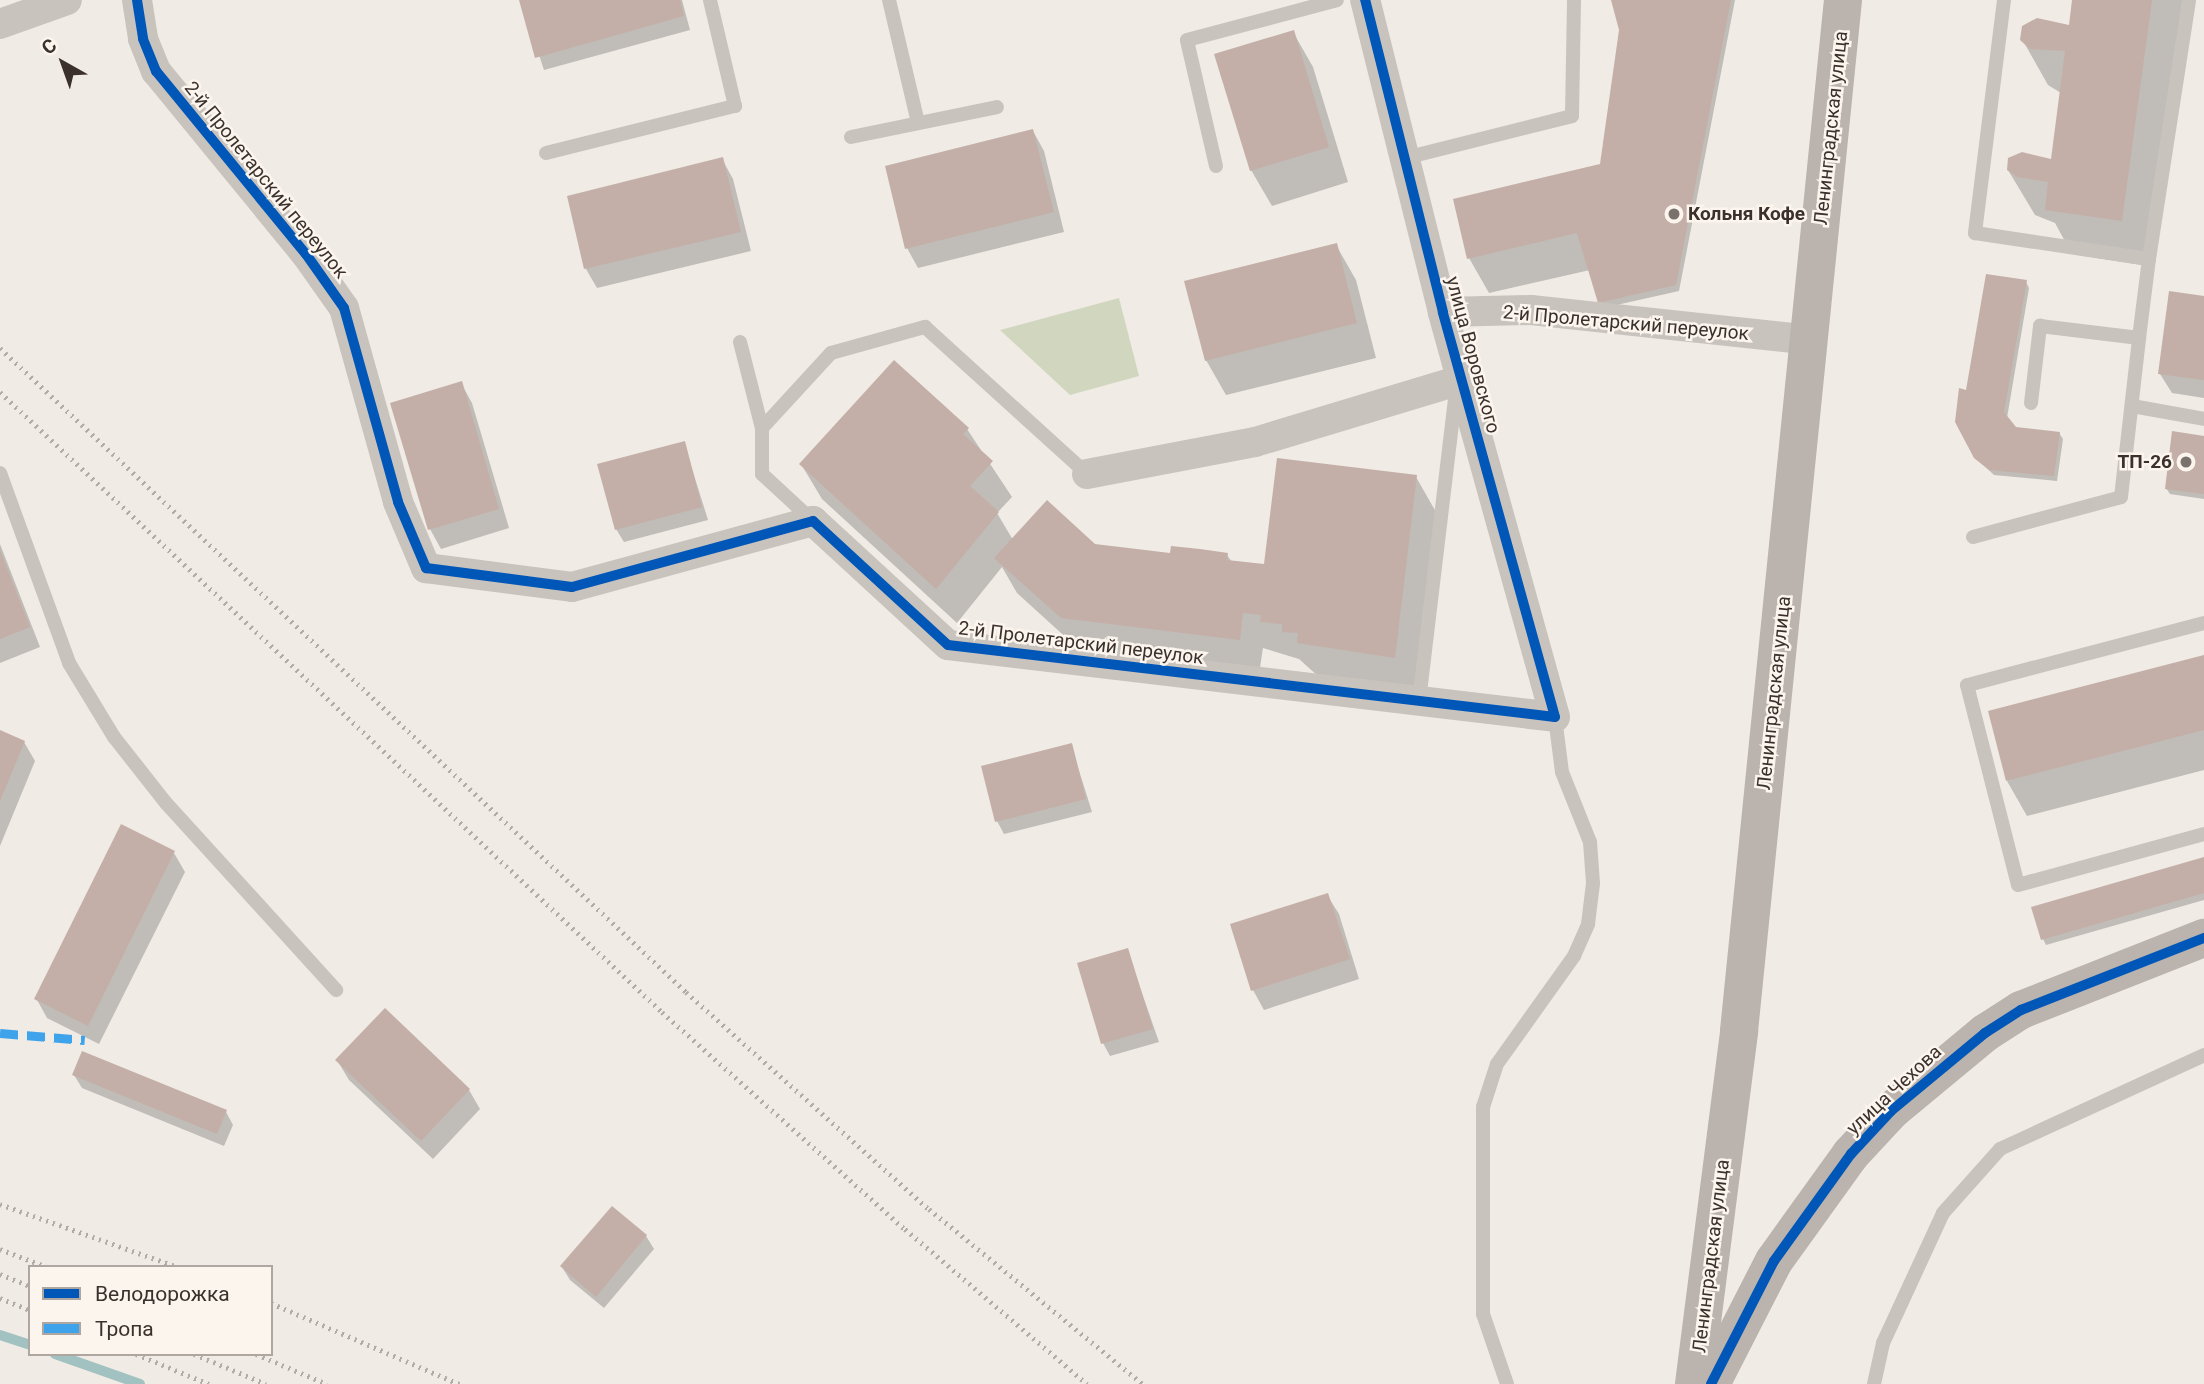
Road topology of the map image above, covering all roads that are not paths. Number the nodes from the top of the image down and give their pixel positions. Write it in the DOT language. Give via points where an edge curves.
graph roads {
  1 [pos="67,0"];
  2 [pos="137,0"];
  3 [pos="710,0"];
  4 [pos="889,0"];
  5 [pos="1337,0"];
  6 [pos="1365,0"];
  7 [pos="1574,0"];
  8 [pos="1843,0"];
  9 [pos="2004,0"];
  10 [pos="2189,0"];
  11 [pos="0,24"];
  12 [pos="997,107"];
  13 [pos="918,123"];
  14 [pos="851,138"];
  15 [pos="546,153"];
  16 [pos="1405,158"];
  17 [pos="1216,166"];
  18 [pos="2149,259"];
  19 [pos="1443,312"];
  20 [pos="2139,338"];
  21 [pos="1810,340"];
  22 [pos="740,342"];
  23 [pos="1459,380"];
  24 [pos="2031,403"];
  25 [pos="2132,406"];
  26 [pos="2204,419"];
  27 [pos="762,428"];
  28 [pos="0,473"];
  29 [pos="1087,474"];
  30 [pos="813,521"];
  31 [pos="1973,537"];
  32 [pos="2204,623"];
  33 [pos="1419,701"];
  34 [pos="1555,717"];
  35 [pos="2204,835"];
  36 [pos="2204,938"];
  37 [pos="336,990"];
  38 [pos="2204,1055"];
  39 [pos="1507,1384"];
  40 [pos="1695,1384"];
  41 [pos="1711,1384"];
  42 [pos="1874,1384"];
  1 -- 11 [label="street"];
  2 -- 30 [label="street, 2-й Пролетарский переулок" via="143,39 156,71 306,254 344,308 398,502 426,568 572,587"];
  3 -- 15 [label="lane" via="735,106"];
  4 -- 13 [label="lane"];
  5 -- 17 [label="lane" via="1187,40"];
  6 -- 16 [label="street, улица Воровского"];
  7 -- 16 [label="lane" via="1572,116"];
  8 -- 21 [label="main road, Ленинградская улица"];
  9 -- 18 [label="lane" via="1975,233"];
  10 -- 18 [label="lane"];
  12 -- 13 [label="lane"];
  13 -- 14 [label="lane"];
  16 -- 19 [label="street, улица Воровского"];
  18 -- 20 [label="lane"];
  19 -- 21 [label="street, 2-й Пролетарский переулок" via="1531,310"];
  19 -- 23 [label="street, улица Воровского"];
  20 -- 24 [label="lane" via="2040,326"];
  20 -- 25 [label="lane"];
  21 -- 40 [label="main road, Ленинградская улица" via="1739,1031"];
  22 -- 27 [label="lane"];
  23 -- 29 [label="street" via="1255,442"];
  23 -- 33 [label="lane"];
  23 -- 34 [label="street, улица Воровского"];
  25 -- 26 [label="lane"];
  25 -- 31 [label="lane" via="2121,497"];
  27 -- 29 [label="lane" via="831,352 925,327"];
  27 -- 30 [label="lane" via="762,474"];
  28 -- 37 [label="lane" via="69,663 114,737 166,803"];
  30 -- 33 [label="street, 2-й Пролетарский переулок" via="948,645"];
  32 -- 35 [label="lane" via="1967,685 2018,885"];
  33 -- 34 [label="street, 2-й Пролетарский переулок"];
  34 -- 39 [label="lane" via="1562,772 1590,842 1593,883 1588,924 1574,956 1497,1064 1483,1107 1483,1314"];
  36 -- 41 [label="main road, улица Чехова" via="2021,1010 1985,1033 1891,1111 1851,1154 1774,1261"];
  38 -- 42 [label="lane" via="2000,1149 1943,1213 1883,1343"];
}
